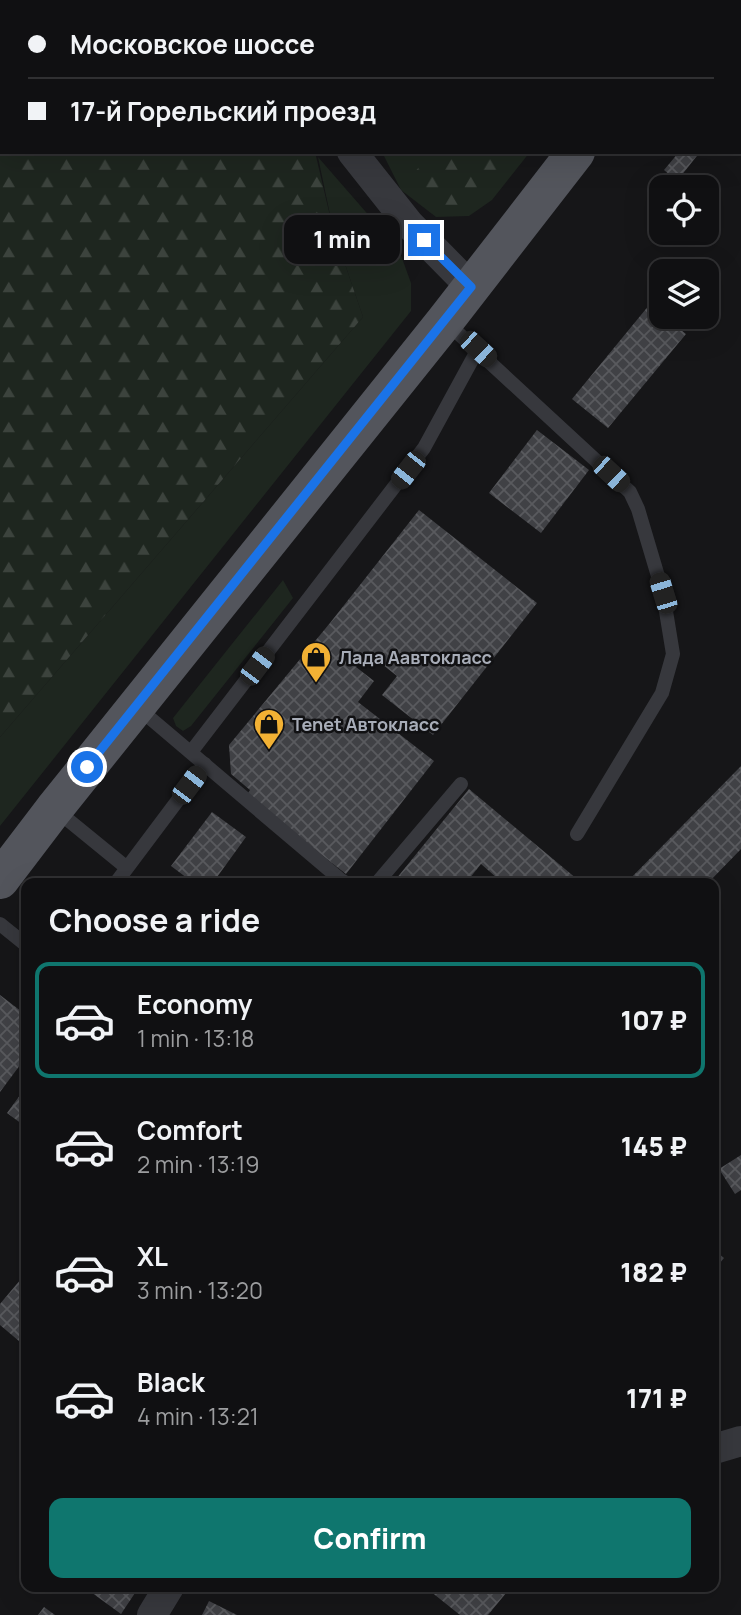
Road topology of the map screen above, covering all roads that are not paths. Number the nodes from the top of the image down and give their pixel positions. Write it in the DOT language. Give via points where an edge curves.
graph roads {
  1 [pos="354,154"];
  2 [pos="574,154"];
  3 [pos="471,287"];
  4 [pos="444,321"];
  5 [pos="478,349"];
  6 [pos="136,706"];
  7 [pos="191,752"];
  8 [pos="205,764"];
  9 [pos="461,784"];
  10 [pos="54,808"];
  11 [pos="577,834"];
  12 [pos="127,868"];
  13 [pos="120,878"];
  14 [pos="339,878"];
  15 [pos="382,878"];
  16 [pos="0,880"];
  17 [pos="0,923"];
  18 [pos="21,941"];
  19 [pos="741,1441"];
  20 [pos="719,1448"];
  21 [pos="166,1592"];
  22 [pos="152,1615"];
  1 -- 3 [label="street" via="409,224"];
  2 -- 3 [label="main road"];
  3 -- 4 [label="main road"];
  4 -- 5 [label="lane"];
  4 -- 6 [label="main road"];
  5 -- 7 [label="lane" via="424,448"];
  5 -- 11 [label="lane" via="630,492 663,593 673,654 662,694"];
  6 -- 7 [label="lane"];
  6 -- 10 [label="main road"];
  7 -- 8 [label="lane"];
  8 -- 12 [label="lane"];
  8 -- 14 [label="lane"];
  9 -- 15 [label="lane"];
  10 -- 12 [label="lane"];
  10 -- 16 [label="main road"];
  12 -- 13 [label="lane"];
  17 -- 18 [label="lane"];
  19 -- 20 [label="street"];
  21 -- 22 [label="street"];
}
